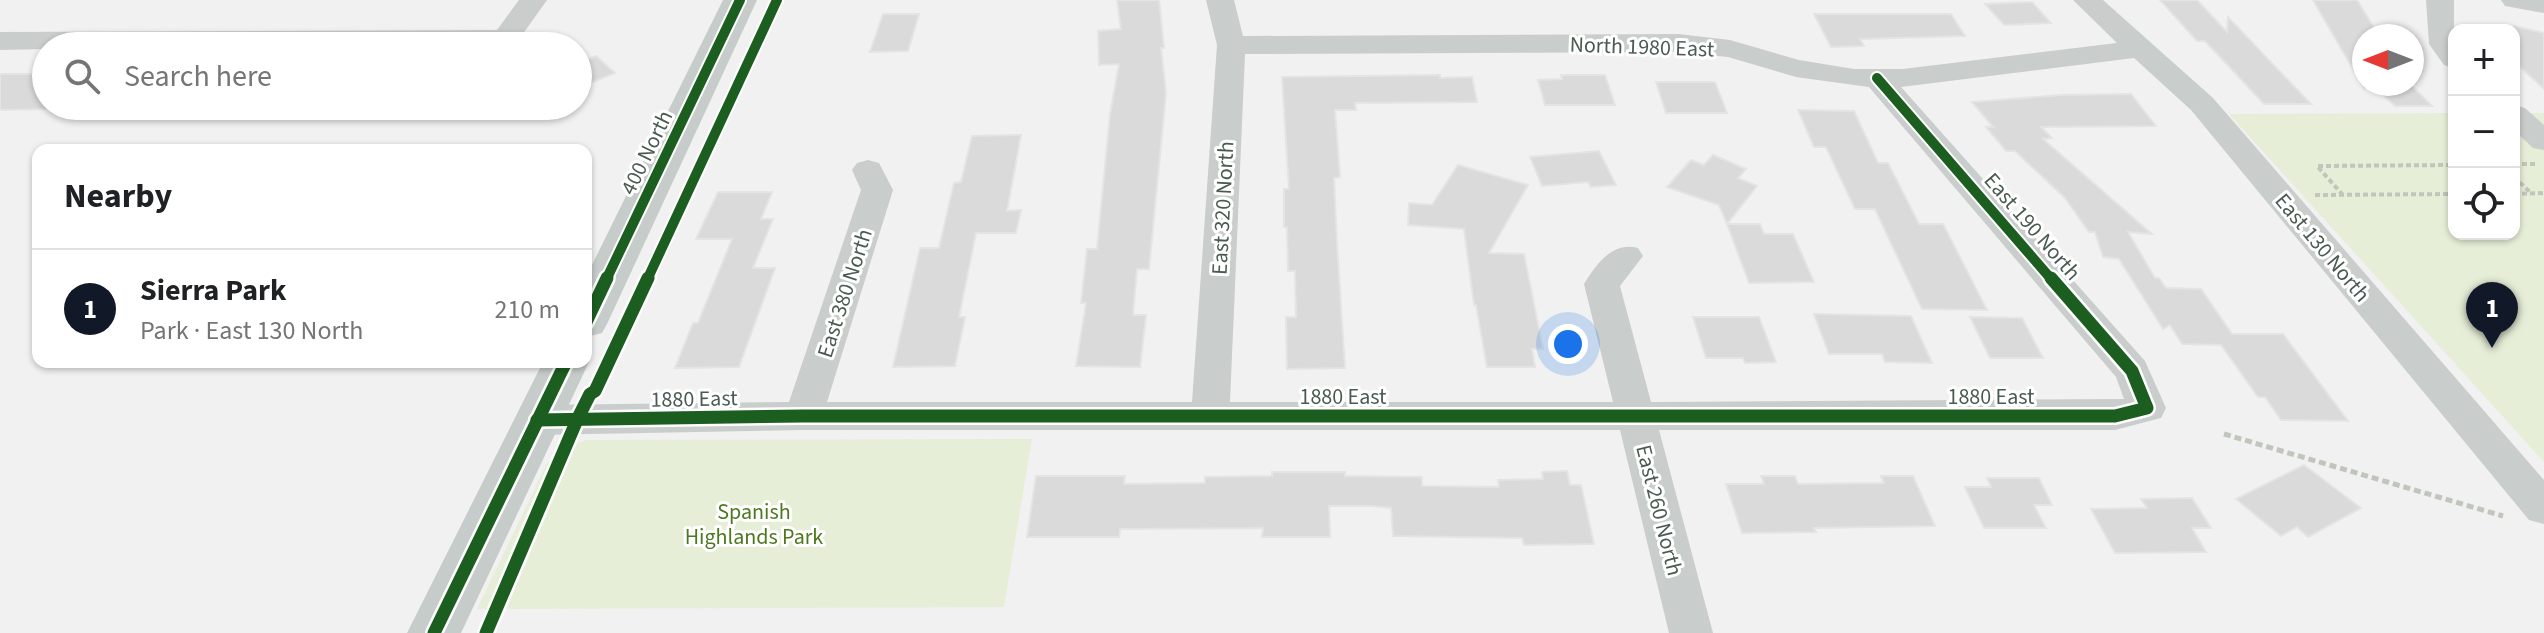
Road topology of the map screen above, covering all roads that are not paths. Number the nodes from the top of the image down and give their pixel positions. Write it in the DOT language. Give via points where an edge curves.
graph roads {
  1 [pos="533,0"];
  2 [pos="740,0"];
  3 [pos="1220,0"];
  4 [pos="2087,0"];
  5 [pos="2440,0"];
  6 [pos="2515,0"];
  7 [pos="2544,5"];
  8 [pos="510,32"];
  9 [pos="0,41"];
  10 [pos="32,41"];
  11 [pos="1231,45"];
  12 [pos="2143,48"];
  13 [pos="2448,51"];
  14 [pos="1877,78"];
  15 [pos="2520,119"];
  16 [pos="2544,141"];
  17 [pos="868,170"];
  18 [pos="1626,256"];
  19 [pos="592,309"];
  20 [pos="563,368"];
  21 [pos="2147,408"];
  22 [pos="803,416"];
  23 [pos="1210,416"];
  24 [pos="1636,416"];
  25 [pos="537,420"];
  26 [pos="2544,508"];
  27 [pos="434,633"];
  28 [pos="1691,633"];
  1 -- 8 [label="street"];
  2 -- 19 [label="main road, 400 North"];
  3 -- 11 [label="street, East 320 North"];
  4 -- 12 [label="street, East 130 North"];
  5 -- 13 [label="street"];
  6 -- 7 [label="street"];
  9 -- 10 [label="street"];
  11 -- 14 [label="street, North 1980 East" via="1678,43 1730,49 1796,68"];
  11 -- 23 [label="street, East 320 North"];
  12 -- 14 [label="street, North 1980 East"];
  12 -- 26 [label="street, East 130 North" via="2202,104"];
  14 -- 21 [label="street, East 190 North" via="2132,371"];
  15 -- 16 [label="street"];
  17 -- 22 [label="street, East 380 North" via="877,190"];
  18 -- 24 [label="street, East 260 North" via="1602,284"];
  20 -- 25 [label="main road"];
  21 -- 24 [label="street, 1880 East" via="2115,416"];
  22 -- 23 [label="street, 1880 East"];
  22 -- 25 [label="street, 1880 East"];
  23 -- 24 [label="street, 1880 East"];
  24 -- 28 [label="street, East 260 North"];
  25 -- 27 [label="main road"];
}
